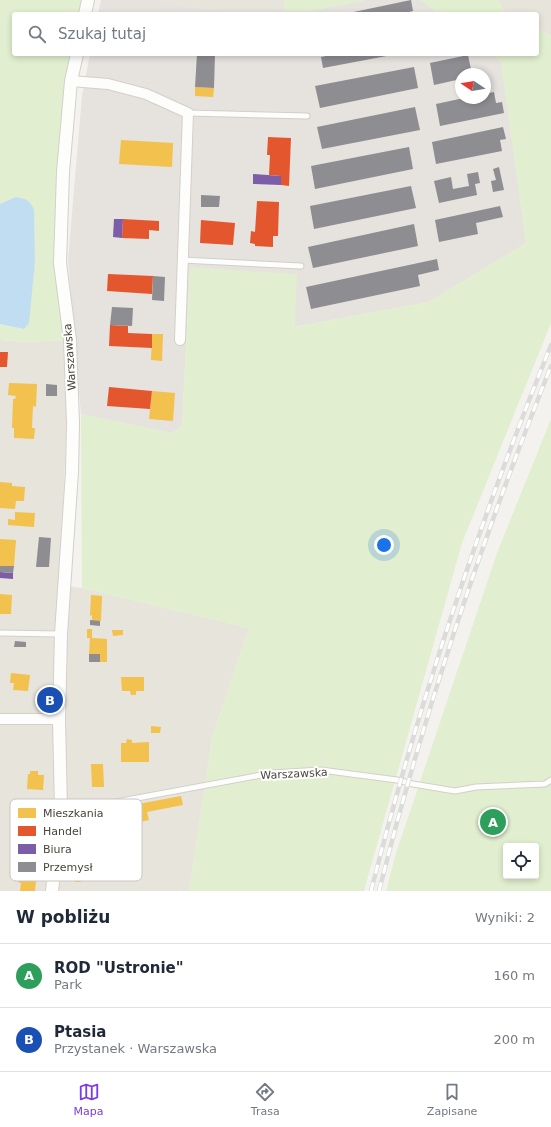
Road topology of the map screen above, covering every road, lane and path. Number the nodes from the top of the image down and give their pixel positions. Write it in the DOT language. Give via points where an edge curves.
graph roads {
  1 [pos="88,0"];
  2 [pos="85,12"];
  3 [pos="77,56"];
  4 [pos="71,81"];
  5 [pos="188,113"];
  6 [pos="307,116"];
  7 [pos="182,260"];
  8 [pos="301,266"];
  9 [pos="180,340"];
  10 [pos="0,633"];
  11 [pos="61,634"];
  12 [pos="0,719"];
  13 [pos="59,719"];
  14 [pos="551,780"];
  15 [pos="61,799"];
  16 [pos="132,799"];
  17 [pos="53,881"];
  18 [pos="52,891"];
  1 -- 2 [label="street"];
  3 -- 4 [label="street, Warszawska"];
  4 -- 5 [label="street" via="108,84 139,92"];
  4 -- 11 [label="street, Warszawska" via="63,172 60,264 70,340 73,423"];
  5 -- 6 [label="lane"];
  5 -- 7 [label="street"];
  7 -- 8 [label="lane"];
  7 -- 9 [label="street"];
  10 -- 11 [label="lane"];
  11 -- 13 [label="street, Warszawska"];
  12 -- 13 [label="street"];
  13 -- 15 [label="street, Warszawska"];
  14 -- 16 [label="lane, Warszawska" via="545,784 476,787 455,791 321,770 272,773"];
  17 -- 18 [label="street, Warszawska"];
}
